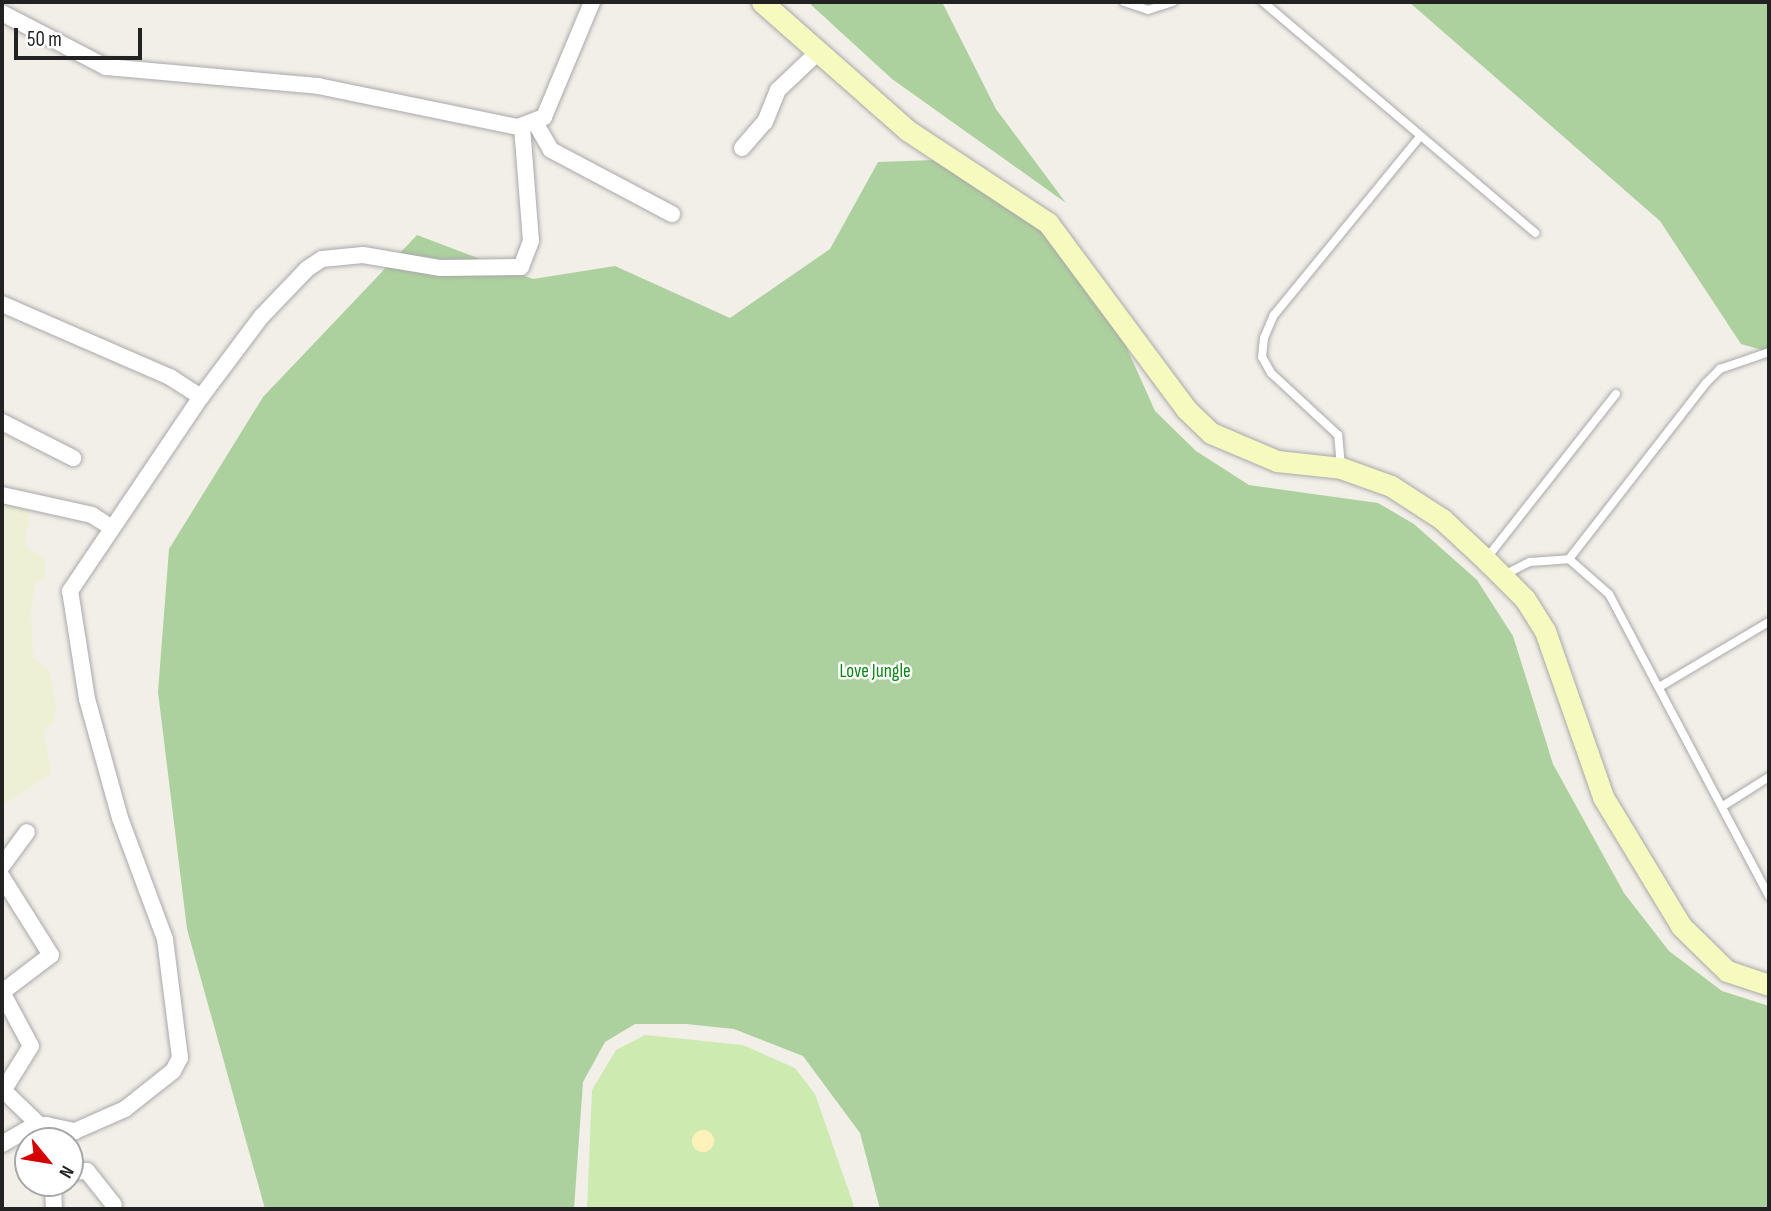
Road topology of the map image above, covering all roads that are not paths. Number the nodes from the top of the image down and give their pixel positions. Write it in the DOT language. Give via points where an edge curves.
graph roads {
  1 [pos="592,2"];
  2 [pos="762,2"];
  3 [pos="1124,2"];
  4 [pos="1173,2"];
  5 [pos="1263,2"];
  6 [pos="2,13"];
  7 [pos="817,53"];
  8 [pos="529,125"];
  9 [pos="1418,139"];
  10 [pos="742,148"];
  11 [pos="672,214"];
  12 [pos="1535,233"];
  13 [pos="2,304"];
  14 [pos="1769,352"];
  15 [pos="1616,394"];
  16 [pos="201,397"];
  17 [pos="2,422"];
  18 [pos="74,458"];
  19 [pos="1341,468"];
  20 [pos="2,495"];
  21 [pos="108,526"];
  22 [pos="1569,559"];
  23 [pos="1486,560"];
  24 [pos="1502,576"];
  25 [pos="1769,622"];
  26 [pos="1661,686"];
  27 [pos="1769,777"];
  28 [pos="1723,806"];
  29 [pos="27,832"];
  30 [pos="2,866"];
  31 [pos="2,877"];
  32 [pos="1769,895"];
  33 [pos="1769,985"];
  34 [pos="2,992"];
  35 [pos="2,1090"];
  36 [pos="46,1125"];
  37 [pos="2,1144"];
  38 [pos="84,1171"];
  39 [pos="114,1205"];
  1 -- 8 [label="street"];
  2 -- 7 [label="street"];
  3 -- 4 [label="lane" via="1148,10"];
  5 -- 9 [label="lane"];
  6 -- 8 [label="street" via="106,67 318,86"];
  7 -- 10 [label="street" via="778,90 765,122"];
  7 -- 19 [label="street" via="907,130 1048,223 1186,409 1211,433 1277,461"];
  8 -- 11 [label="street" via="551,150"];
  8 -- 16 [label="street" via="531,241 521,267 441,268 363,255 322,259 289,284"];
  9 -- 12 [label="lane"];
  9 -- 19 [label="lane" via="1274,315 1264,338 1262,357 1271,373 1338,435"];
  13 -- 16 [label="street" via="170,377"];
  14 -- 22 [label="lane" via="1720,369 1706,383"];
  15 -- 23 [label="lane"];
  16 -- 21 [label="street"];
  17 -- 18 [label="street"];
  19 -- 23 [label="street" via="1391,486 1442,519"];
  20 -- 21 [label="street" via="92,515"];
  21 -- 36 [label="street" via="70,591 68,607 120,818 165,939 180,1058 173,1071 125,1110 75,1131"];
  22 -- 24 [label="lane" via="1530,562"];
  22 -- 26 [label="lane" via="1609,593"];
  23 -- 24 [label="street"];
  24 -- 33 [label="street" via="1545,631 1584,747 1628,846 1704,953 1727,971"];
  25 -- 26 [label="lane"];
  26 -- 28 [label="lane"];
  27 -- 28 [label="lane"];
  28 -- 32 [label="lane"];
  29 -- 30 [label="street"];
  31 -- 34 [label="street" via="51,955"];
  34 -- 35 [label="street" via="31,1046"];
  35 -- 36 [label="street"];
  36 -- 37 [label="street"];
  38 -- 39 [label="street"];
}
